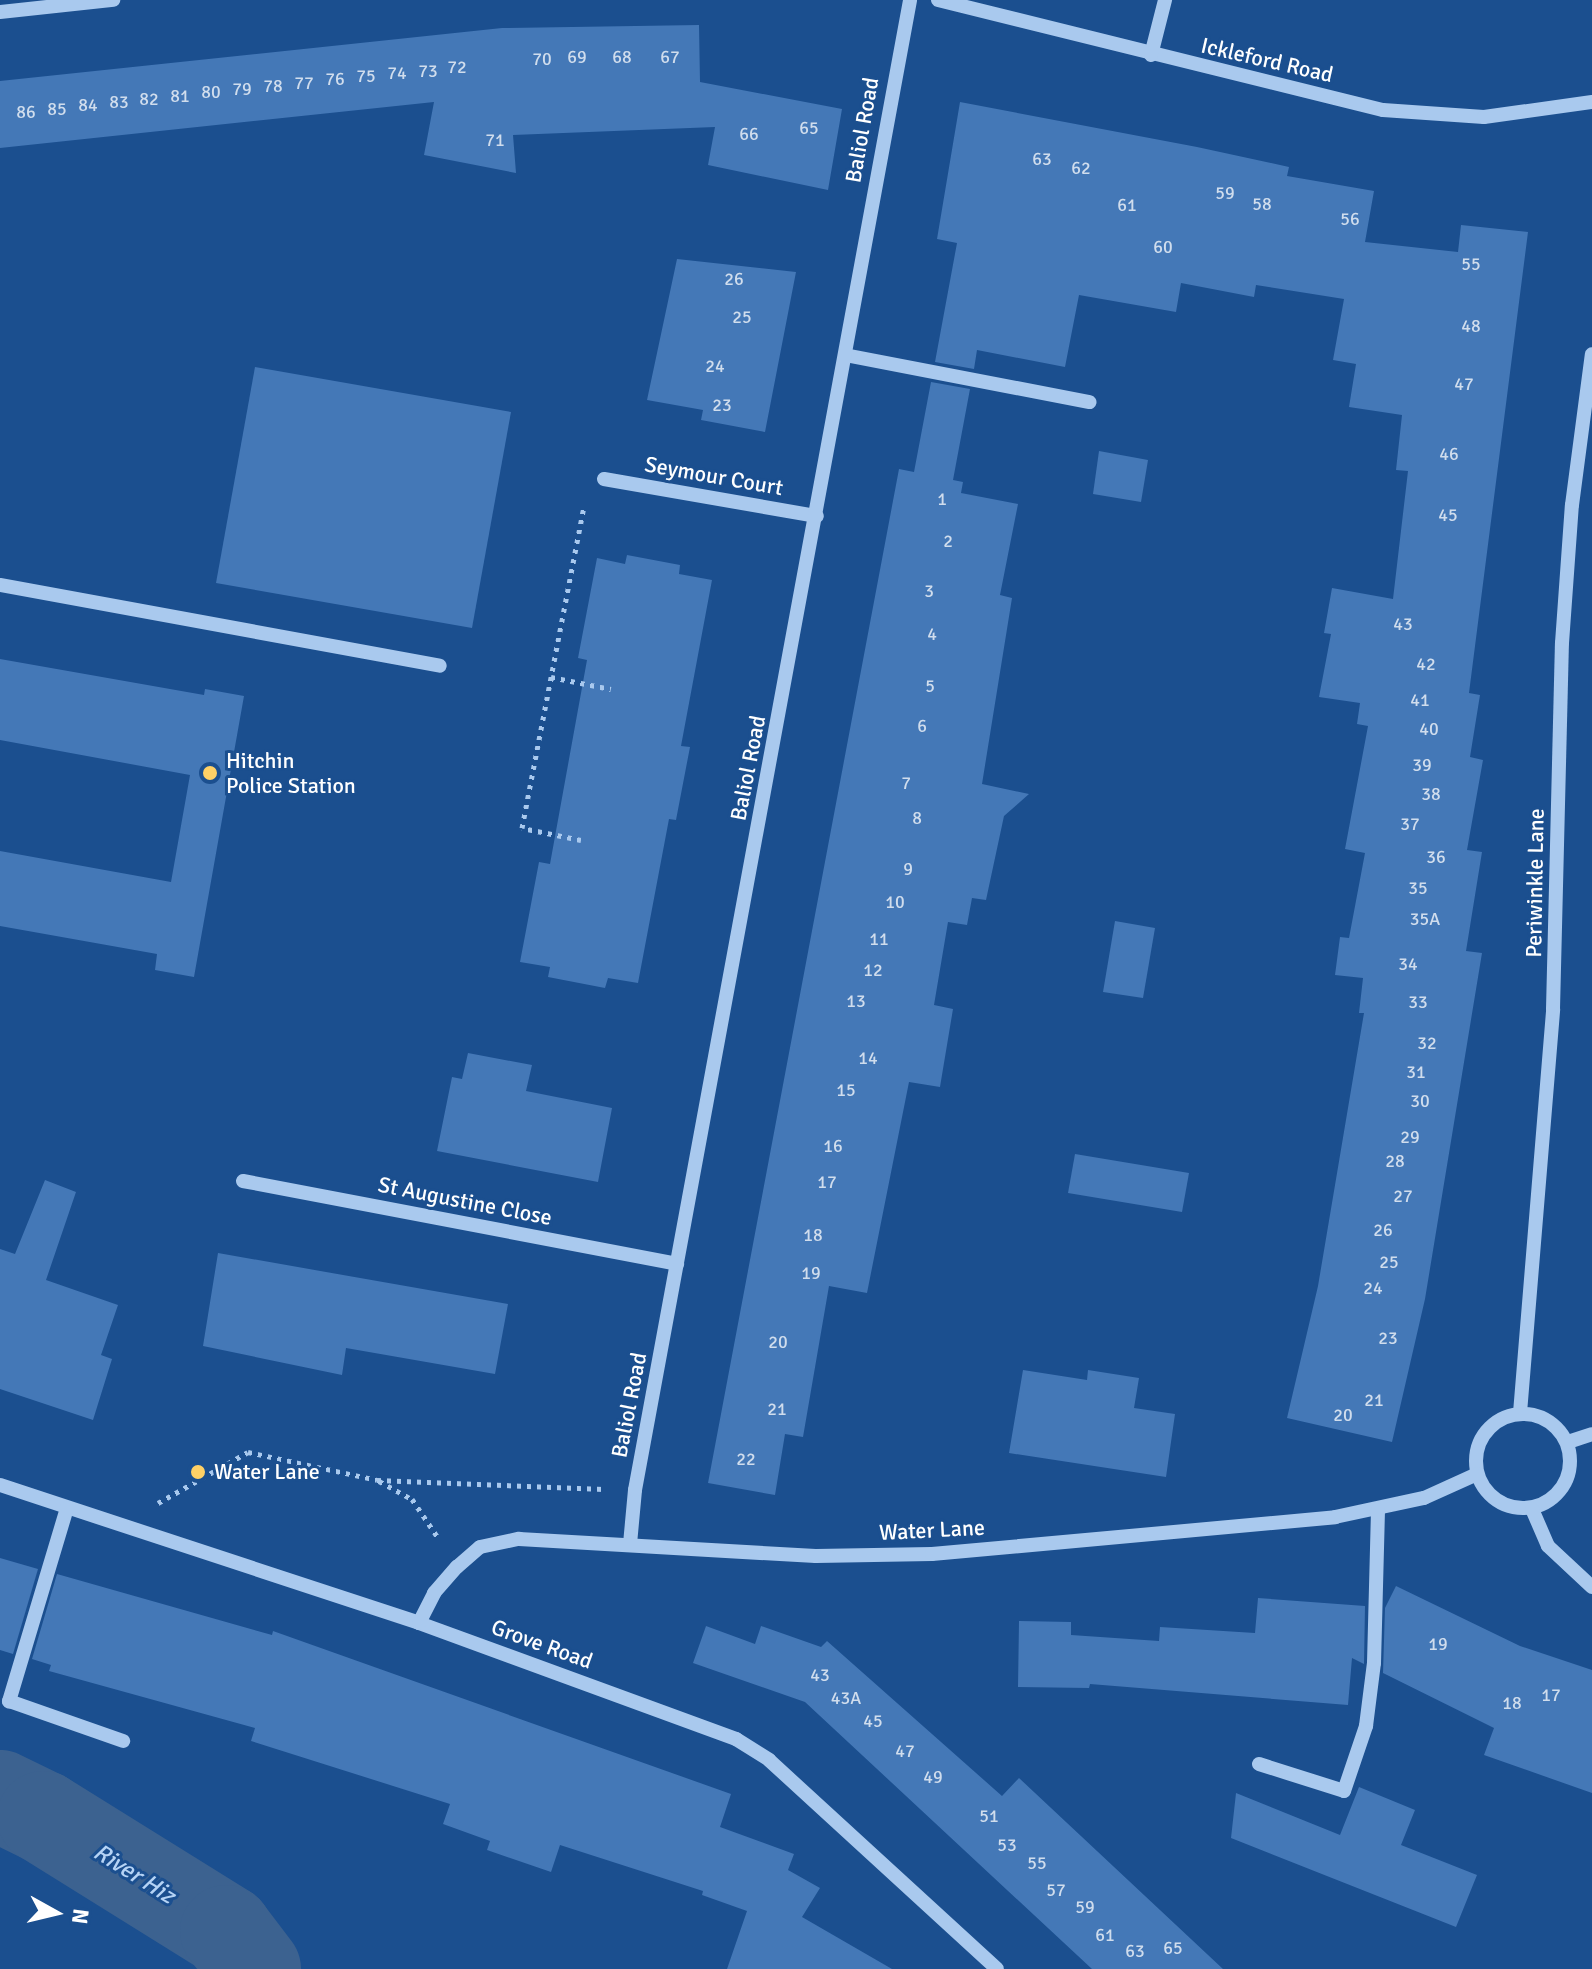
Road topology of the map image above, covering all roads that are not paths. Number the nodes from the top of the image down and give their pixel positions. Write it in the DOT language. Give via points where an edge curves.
graph roads {
  1 [pos="113,0"];
  2 [pos="910,0"];
  3 [pos="938,0"];
  4 [pos="1165,0"];
  5 [pos="73,2"];
  6 [pos="0,12"];
  7 [pos="1151,55"];
  8 [pos="1592,102"];
  9 [pos="1592,354"];
  10 [pos="845,355"];
  11 [pos="1090,402"];
  12 [pos="604,479"];
  13 [pos="817,516"];
  14 [pos="0,585"];
  15 [pos="440,666"];
  16 [pos="243,1181"];
  17 [pos="677,1264"];
  18 [pos="1520,1413"];
  19 [pos="1592,1434"];
  20 [pos="1568,1442"];
  21 [pos="1477,1474"];
  22 [pos="0,1485"];
  23 [pos="67,1508"];
  24 [pos="1532,1509"];
  25 [pos="1378,1510"];
  26 [pos="630,1544"];
  27 [pos="1592,1587"];
  28 [pos="419,1623"];
  29 [pos="5,1699"];
  30 [pos="123,1741"];
  31 [pos="1259,1764"];
  32 [pos="997,1969"];
  1 -- 5 [label="street"];
  2 -- 10 [label="street, Baliol Road"];
  3 -- 7 [label="street, Ickleford Road"];
  4 -- 7 [label="street"];
  5 -- 6 [label="street"];
  7 -- 8 [label="street, Ickleford Road" via="1383,110 1438,117 1484,117"];
  9 -- 18 [label="street, Periwinkle Lane" via="1572,505 1562,643 1553,1009"];
  10 -- 11 [label="street"];
  10 -- 13 [label="street, Baliol Road"];
  12 -- 13 [label="street, Seymour Court"];
  13 -- 17 [label="street, Baliol Road"];
  14 -- 15 [label="street"];
  16 -- 17 [label="street, St Augustine Close"];
  17 -- 26 [label="street, Baliol Road" via="635,1490"];
  18 -- 20 [label="street" via="1549,1420"];
  18 -- 21 [label="street" via="1493,1423 1477,1446"];
  19 -- 20 [label="street"];
  20 -- 24 [label="street" via="1571,1471 1557,1496"];
  21 -- 24 [label="street" via="1498,1501"];
  21 -- 25 [label="street, Water Lane"];
  22 -- 23 [label="street, Grove Road"];
  23 -- 28 [label="street, Grove Road"];
  23 -- 29 [label="street"];
  24 -- 27 [label="street" via="1548,1546"];
  25 -- 26 [label="street, Water Lane" via="932,1554 816,1556"];
  25 -- 31 [label="street" via="1374,1663 1366,1726 1344,1791"];
  26 -- 28 [label="street, Water Lane" via="519,1539 480,1547 434,1593"];
  28 -- 32 [label="street, Grove Road" via="736,1739 769,1760"];
  29 -- 30 [label="street"];
}
